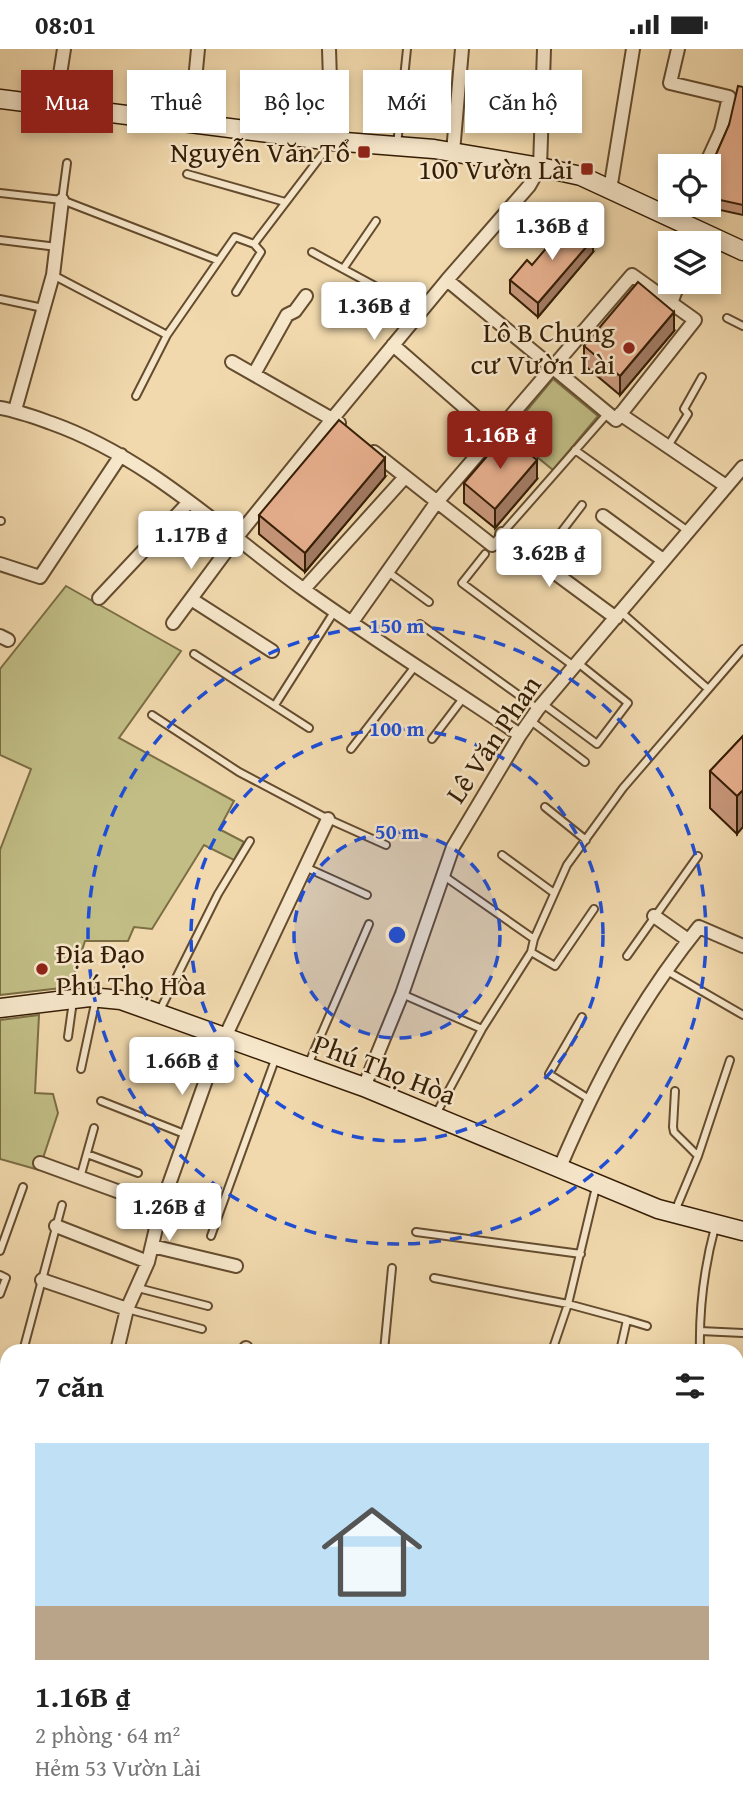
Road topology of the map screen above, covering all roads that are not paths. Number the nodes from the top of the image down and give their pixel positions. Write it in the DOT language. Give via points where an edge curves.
graph roads {
  1 [pos="64,49"];
  2 [pos="198,49"];
  3 [pos="329,49"];
  4 [pos="407,49"];
  5 [pos="462,49"];
  6 [pos="544,49"];
  7 [pos="633,49"];
  8 [pos="678,49"];
  9 [pos="61,70"];
  10 [pos="196,70"];
  11 [pos="0,99"];
  12 [pos="21,102"];
  13 [pos="226,127"];
  14 [pos="332,141"];
  15 [pos="397,145"];
  16 [pos="453,152"];
  17 [pos="710,154"];
  18 [pos="66,163"];
  19 [pos="541,167"];
  20 [pos="187,174"];
  21 [pos="610,190"];
  22 [pos="0,193"];
  23 [pos="62,199"];
  24 [pos="285,202"];
  25 [pos="658,205"];
  26 [pos="376,221"];
  27 [pos="0,240"];
  28 [pos="254,244"];
  29 [pos="721,244"];
  30 [pos="57,247"];
  31 [pos="312,251"];
  32 [pos="743,251"];
  33 [pos="217,260"];
  34 [pos="343,269"];
  35 [pos="53,275"];
  36 [pos="447,280"];
  37 [pos="236,292"];
  38 [pos="675,294"];
  39 [pos="306,296"];
  40 [pos="0,299"];
  41 [pos="671,303"];
  42 [pos="43,308"];
  43 [pos="421,311"];
  44 [pos="727,318"];
  45 [pos="743,326"];
  46 [pos="167,335"];
  47 [pos="393,345"];
  48 [pos="232,362"];
  49 [pos="553,368"];
  50 [pos="254,374"];
  51 [pos="702,377"];
  52 [pos="136,396"];
  53 [pos="0,408"];
  54 [pos="15,410"];
  55 [pos="614,413"];
  56 [pos="333,418"];
  57 [pos="495,434"];
  58 [pos="667,447"];
  59 [pos="575,450"];
  60 [pos="121,455"];
  61 [pos="743,467"];
  62 [pos="405,477"];
  63 [pos="726,486"];
  64 [pos="189,502"];
  65 [pos="436,502"];
  66 [pos="582,505"];
  67 [pos="603,516"];
  68 [pos="688,531"];
  69 [pos="502,534"];
  70 [pos="236,538"];
  71 [pos="489,549"];
  72 [pos="663,560"];
  73 [pos="539,561"];
  74 [pos="0,564"];
  75 [pos="388,572"];
  76 [pos="304,589"];
  77 [pos="99,598"];
  78 [pos="191,599"];
  79 [pos="429,601"];
  80 [pos="335,610"];
  81 [pos="618,615"];
  82 [pos="352,622"];
  83 [pos="173,623"];
  84 [pos="420,624"];
  85 [pos="743,649"];
  86 [pos="272,651"];
  87 [pos="194,654"];
  88 [pos="416,665"];
  89 [pos="576,665"];
  90 [pos="707,688"];
  91 [pos="464,697"];
  92 [pos="275,705"];
  93 [pos="540,706"];
  94 [pos="152,715"];
  95 [pos="530,720"];
  96 [pos="309,728"];
  97 [pos="520,735"];
  98 [pos="432,739"];
  99 [pos="351,749"];
  100 [pos="585,762"];
  101 [pos="545,807"];
  102 [pos="328,819"];
  103 [pos="586,839"];
  104 [pos="250,841"];
  105 [pos="386,845"];
  106 [pos="502,855"];
  107 [pos="698,856"];
  108 [pos="305,867"];
  109 [pos="442,874"];
  110 [pos="554,893"];
  111 [pos="367,895"];
  112 [pos="594,909"];
  113 [pos="654,916"];
  114 [pos="369,924"];
  115 [pos="534,939"];
  116 [pos="688,940"];
  117 [pos="743,946"];
  118 [pos="531,952"];
  119 [pos="627,956"];
  120 [pos="665,969"];
  121 [pos="401,994"];
  122 [pos="96,997"];
  123 [pos="73,999"];
  124 [pos="0,1008"];
  125 [pos="158,1013"];
  126 [pos="743,1015"];
  127 [pos="582,1017"];
  128 [pos="482,1029"];
  129 [pos="68,1037"];
  130 [pos="225,1037"];
  131 [pos="276,1056"];
  132 [pos="730,1060"];
  133 [pos="307,1066"];
  134 [pos="81,1069"];
  135 [pos="206,1080"];
  136 [pos="364,1087"];
  137 [pos="675,1091"];
  138 [pos="589,1099"];
  139 [pos="101,1101"];
  140 [pos="435,1115"];
  141 [pos="94,1128"];
  142 [pos="189,1130"];
  143 [pos="87,1154"];
  144 [pos="698,1156"];
  145 [pos="40,1163"];
  146 [pos="560,1167"];
  147 [pos="138,1173"];
  148 [pos="80,1178"];
  149 [pos="597,1183"];
  150 [pos="23,1187"];
  151 [pos="62,1205"];
  152 [pos="161,1207"];
  153 [pos="674,1214"];
  154 [pos="715,1225"];
  155 [pos="56,1226"];
  156 [pos="743,1231"];
  157 [pos="416,1232"];
  158 [pos="211,1236"];
  159 [pos="152,1246"];
  160 [pos="0,1251"];
  161 [pos="581,1254"];
  162 [pos="148,1262"];
  163 [pos="236,1266"];
  164 [pos="392,1268"];
  165 [pos="0,1275"];
  166 [pos="434,1277"];
  167 [pos="42,1280"];
  168 [pos="138,1288"];
  169 [pos="0,1294"];
  170 [pos="568,1304"];
  171 [pos="208,1306"];
  172 [pos="127,1309"];
  173 [pos="627,1321"];
  174 [pos="648,1326"];
  175 [pos="202,1329"];
  176 [pos="699,1331"];
  177 [pos="743,1333"];
  178 [pos="25,1344"];
  179 [pos="119,1344"];
  180 [pos="385,1344"];
  181 [pos="554,1344"];
  182 [pos="622,1344"];
  183 [pos="700,1344"];
  1 -- 9 [label="street"];
  2 -- 10 [label="street"];
  3 -- 14 [label="street"];
  4 -- 15 [label="lane"];
  5 -- 16 [label="street"];
  6 -- 19 [label="street"];
  7 -- 21 [label="street"];
  8 -- 17 [label="street" via="670,83 729,97"];
  11 -- 12 [label="street"];
  13 -- 14 [label="street"];
  14 -- 15 [label="street"];
  14 -- 24 [label="lane"];
  15 -- 16 [label="street"];
  16 -- 19 [label="street"];
  18 -- 23 [label="lane"];
  19 -- 21 [label="street" via="581,176"];
  19 -- 36 [label="street"];
  20 -- 24 [label="lane"];
  21 -- 25 [label="street"];
  22 -- 23 [label="lane"];
  23 -- 30 [label="street"];
  23 -- 33 [label="lane"];
  24 -- 28 [label="lane"];
  26 -- 34 [label="lane"];
  27 -- 30 [label="lane"];
  28 -- 33 [label="lane" via="235,237"];
  28 -- 37 [label="lane" via="261,251"];
  29 -- 32 [label="street"];
  30 -- 35 [label="street"];
  31 -- 34 [label="lane"];
  33 -- 46 [label="lane"];
  34 -- 43 [label="lane"];
  35 -- 42 [label="street"];
  35 -- 46 [label="lane"];
  36 -- 43 [label="street"];
  36 -- 49 [label="street"];
  38 -- 41 [label="street"];
  39 -- 50 [label="street" via="287,315"];
  40 -- 42 [label="lane"];
  41 -- 49 [label="street" via="632,275"];
  41 -- 55 [label="street" via="695,320"];
  42 -- 54 [label="street"];
  43 -- 47 [label="street"];
  44 -- 45 [label="lane"];
  46 -- 52 [label="lane"];
  47 -- 56 [label="street"];
  47 -- 57 [label="street"];
  48 -- 50 [label="street"];
  49 -- 55 [label="street"];
  49 -- 57 [label="street"];
  50 -- 56 [label="street"];
  51 -- 58 [label="lane" via="684,409 688,414"];
  53 -- 54 [label="street"];
  54 -- 60 [label="street" via="83,434"];
  55 -- 58 [label="street"];
  55 -- 59 [label="lane"];
  56 -- 62 [label="street"];
  56 -- 70 [label="street"];
  57 -- 65 [label="street"];
  58 -- 63 [label="street"];
  59 -- 68 [label="lane"];
  59 -- 69 [label="lane"];
  60 -- 64 [label="street"];
  60 -- 74 [label="street" via="40,577"];
  61 -- 63 [label="street, Lê Văn Phan"];
  62 -- 65 [label="street"];
  62 -- 76 [label="street"];
  63 -- 68 [label="street, Lê Văn Phan"];
  64 -- 70 [label="street"];
  64 -- 77 [label="street"];
  65 -- 71 [label="street"];
  65 -- 75 [label="street"];
  66 -- 73 [label="lane"];
  67 -- 72 [label="street"];
  68 -- 72 [label="street, Lê Văn Phan"];
  69 -- 71 [label="lane"];
  69 -- 73 [label="street"];
  70 -- 76 [label="street"];
  70 -- 78 [label="street"];
  71 -- 89 [label="lane" via="462,583"];
  72 -- 81 [label="street, Lê Văn Phan"];
  73 -- 81 [label="street"];
  75 -- 79 [label="lane"];
  75 -- 82 [label="street"];
  76 -- 80 [label="street"];
  78 -- 83 [label="street"];
  78 -- 86 [label="street"];
  80 -- 82 [label="street"];
  80 -- 92 [label="lane"];
  81 -- 89 [label="street, Lê Văn Phan"];
  81 -- 90 [label="lane"];
  82 -- 88 [label="street"];
  84 -- 93 [label="lane"];
  85 -- 90 [label="lane"];
  87 -- 92 [label="lane"];
  88 -- 91 [label="street"];
  88 -- 99 [label="lane"];
  89 -- 93 [label="street, Lê Văn Phan"];
  89 -- 93 [label="lane" via="628,703 597,744"];
  90 -- 103 [label="lane"];
  91 -- 97 [label="street"];
  91 -- 98 [label="lane"];
  92 -- 96 [label="lane"];
  93 -- 95 [label="street, Lê Văn Phan"];
  94 -- 102 [label="lane" via="239,772"];
  95 -- 97 [label="street, Lê Văn Phan"];
  95 -- 100 [label="lane"];
  97 -- 109 [label="street, Lê Văn Phan" via="459,834"];
  101 -- 103 [label="lane"];
  102 -- 105 [label="lane"];
  102 -- 108 [label="street"];
  103 -- 110 [label="lane"];
  104 -- 125 [label="lane"];
  106 -- 110 [label="lane"];
  107 -- 113 [label="lane"];
  108 -- 111 [label="lane"];
  108 -- 130 [label="street"];
  109 -- 115 [label="lane"];
  109 -- 121 [label="street, Lê Văn Phan"];
  110 -- 115 [label="lane"];
  112 -- 118 [label="lane" via="555,966"];
  113 -- 116 [label="street"];
  113 -- 119 [label="lane"];
  114 -- 133 [label="lane"];
  115 -- 118 [label="lane"];
  116 -- 117 [label="street" via="699,927"];
  116 -- 120 [label="street"];
  118 -- 128 [label="lane"];
  120 -- 126 [label="lane"];
  120 -- 138 [label="street"];
  121 -- 128 [label="lane"];
  121 -- 136 [label="street, Lê Văn Phan"];
  122 -- 123 [label="street, Phú Thọ Hòa"];
  122 -- 125 [label="street, Phú Thọ Hòa"];
  122 -- 134 [label="lane"];
  123 -- 124 [label="street, Phú Thọ Hòa"];
  123 -- 129 [label="lane"];
  125 -- 130 [label="street, Phú Thọ Hòa"];
  127 -- 138 [label="lane" via="549,1074"];
  128 -- 140 [label="lane"];
  130 -- 131 [label="street, Phú Thọ Hòa"];
  131 -- 133 [label="street, Phú Thọ Hòa"];
  131 -- 158 [label="lane"];
  132 -- 144 [label="lane"];
  133 -- 136 [label="street, Phú Thọ Hòa"];
  135 -- 142 [label="street"];
  136 -- 140 [label="street, Phú Thọ Hòa"];
  137 -- 144 [label="lane" via="674,1132"];
  138 -- 146 [label="street"];
  139 -- 142 [label="lane"];
  140 -- 146 [label="street, Phú Thọ Hòa"];
  141 -- 143 [label="lane"];
  142 -- 152 [label="street"];
  143 -- 147 [label="lane"];
  143 -- 148 [label="lane"];
  144 -- 153 [label="lane"];
  145 -- 148 [label="street"];
  146 -- 149 [label="street, Phú Thọ Hòa"];
  148 -- 152 [label="street"];
  149 -- 153 [label="street, Phú Thọ Hòa"];
  149 -- 161 [label="lane"];
  150 -- 160 [label="lane"];
  151 -- 155 [label="lane"];
  152 -- 159 [label="street"];
  153 -- 154 [label="street, Phú Thọ Hòa"];
  154 -- 156 [label="street, Phú Thọ Hòa"];
  154 -- 176 [label="lane"];
  155 -- 162 [label="street"];
  155 -- 167 [label="lane"];
  157 -- 161 [label="lane"];
  159 -- 162 [label="street"];
  159 -- 163 [label="street"];
  161 -- 170 [label="lane"];
  162 -- 168 [label="street"];
  164 -- 180 [label="lane"];
  165 -- 169 [label="lane" via="6,1278"];
  166 -- 170 [label="lane"];
  167 -- 172 [label="street"];
  167 -- 178 [label="lane"];
  168 -- 171 [label="lane"];
  168 -- 172 [label="street"];
  170 -- 173 [label="lane"];
  170 -- 181 [label="lane"];
  172 -- 175 [label="lane"];
  172 -- 179 [label="street"];
  173 -- 174 [label="lane"];
  173 -- 182 [label="lane"];
  176 -- 177 [label="lane"];
  176 -- 183 [label="lane"];
}
